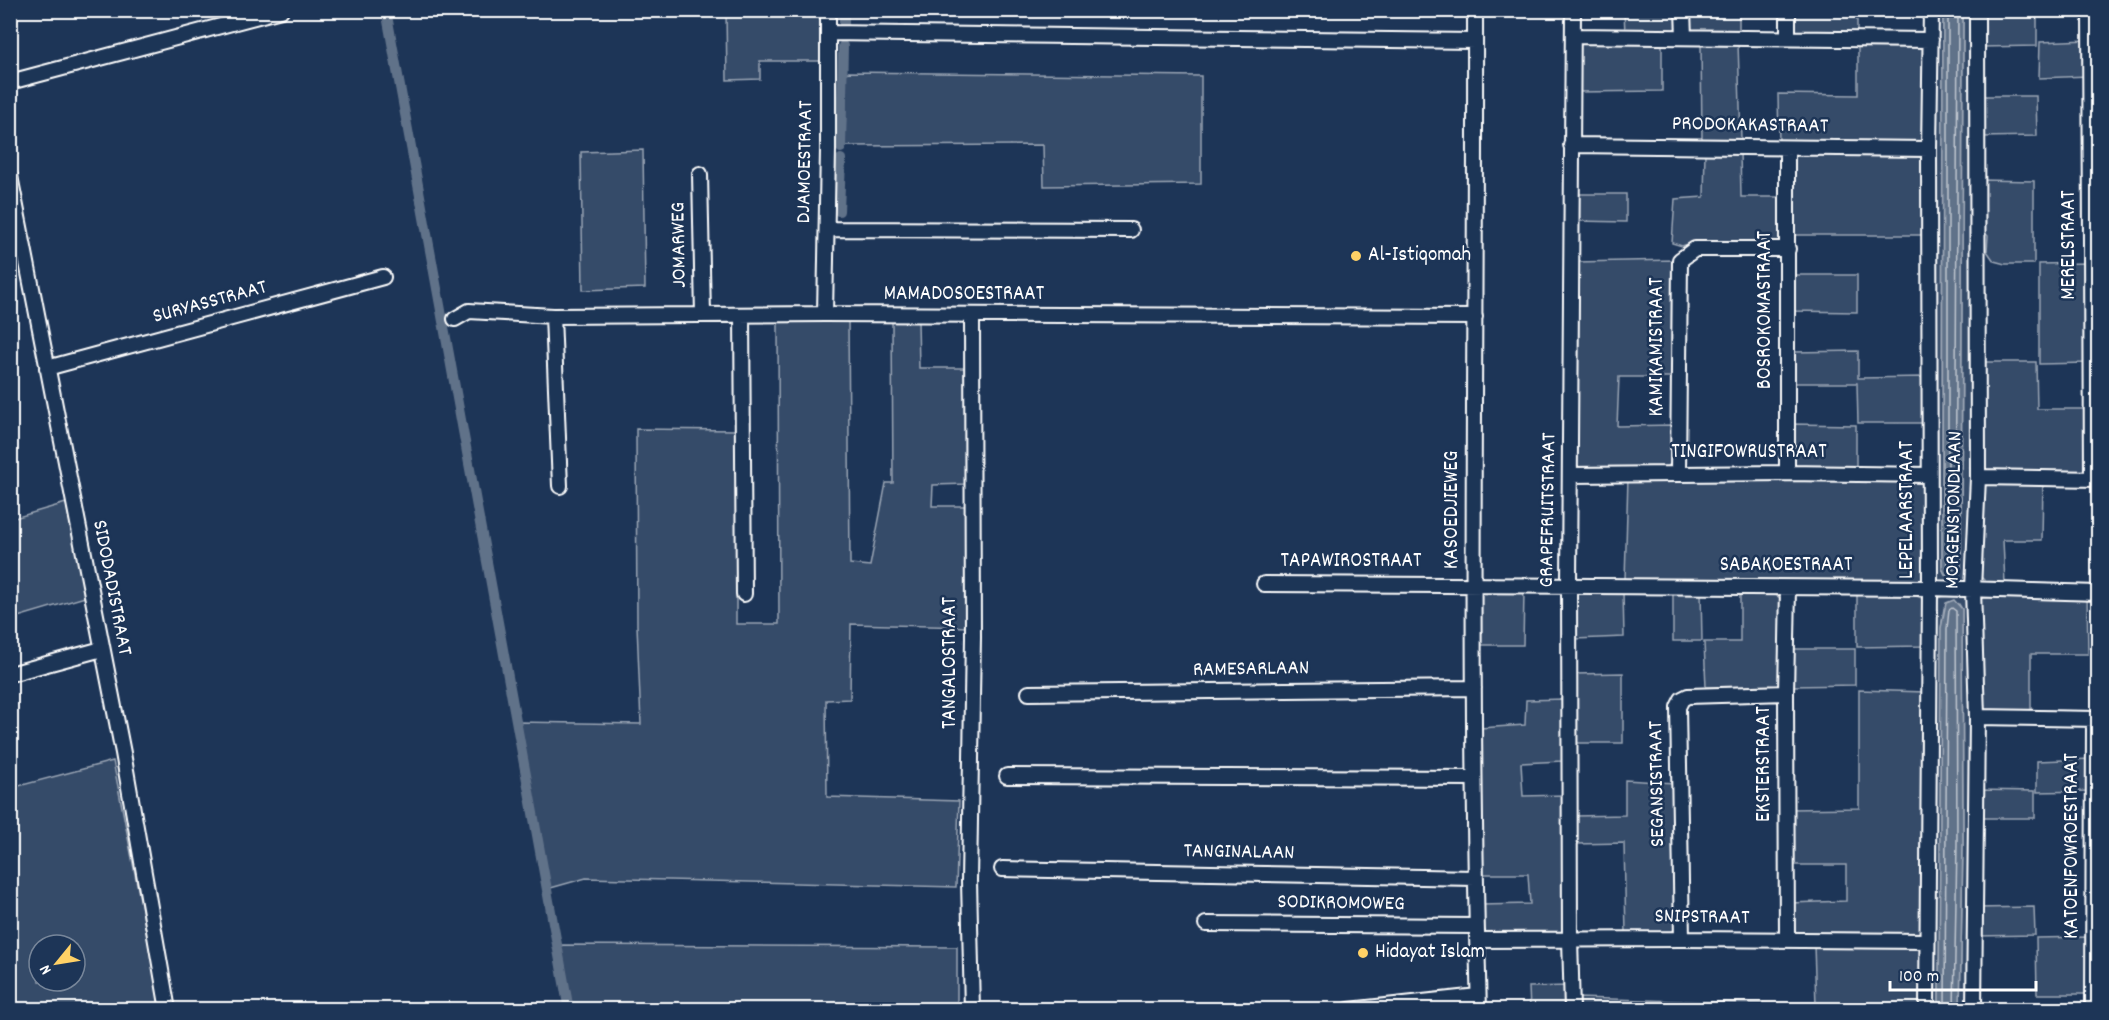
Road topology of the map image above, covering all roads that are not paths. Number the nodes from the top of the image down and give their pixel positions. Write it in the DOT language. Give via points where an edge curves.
graph roads {
  1 [pos="280,10"];
  2 [pos="828,10"];
  3 [pos="1475,10"];
  4 [pos="1573,10"];
  5 [pos="1683,10"];
  6 [pos="1788,10"];
  7 [pos="1931,10"];
  8 [pos="1977,10"];
  9 [pos="2090,10"];
  10 [pos="828,33"];
  11 [pos="1573,36"];
  12 [pos="1684,37"];
  13 [pos="1788,37"];
  14 [pos="1931,40"];
  15 [pos="1475,41"];
  16 [pos="10,82"];
  17 [pos="1571,145"];
  18 [pos="1786,148"];
  19 [pos="1929,149"];
  20 [pos="700,174"];
  21 [pos="10,176"];
  22 [pos="827,229"];
  23 [pos="1131,230"];
  24 [pos="1788,249"];
  25 [pos="383,277"];
  26 [pos="825,314"];
  27 [pos="703,315"];
  28 [pos="742,315"];
  29 [pos="553,316"];
  30 [pos="972,316"];
  31 [pos="1475,317"];
  32 [pos="455,319"];
  33 [pos="47,368"];
  34 [pos="1787,473"];
  35 [pos="1678,474"];
  36 [pos="1570,475"];
  37 [pos="1929,475"];
  38 [pos="1978,477"];
  39 [pos="2095,478"];
  40 [pos="560,486"];
  41 [pos="1264,584"];
  42 [pos="1474,584"];
  43 [pos="1569,585"];
  44 [pos="1788,588"];
  45 [pos="1930,588"];
  46 [pos="1973,589"];
  47 [pos="2098,593"];
  48 [pos="744,594"];
  49 [pos="102,649"];
  50 [pos="10,674"];
  51 [pos="1474,688"];
  52 [pos="1029,693"];
  53 [pos="1786,693"];
  54 [pos="1977,717"];
  55 [pos="2096,719"];
  56 [pos="1008,776"];
  57 [pos="1474,778"];
  58 [pos="1002,869"];
  59 [pos="1475,878"];
  60 [pos="1206,924"];
  61 [pos="1476,933"];
  62 [pos="1570,939"];
  63 [pos="1682,939"];
  64 [pos="1787,940"];
  65 [pos="1927,941"];
  66 [pos="1479,1003"];
  67 [pos="168,1010"];
  68 [pos="972,1010"];
  69 [pos="1349,1010"];
  70 [pos="1572,1010"];
  71 [pos="1928,1010"];
  72 [pos="1974,1010"];
  73 [pos="2093,1010"];
  1 -- 16 [label="street"];
  2 -- 10 [label="street, DJAMOESTRAAT"];
  3 -- 15 [label="street, KASOEDJIEWEG"];
  4 -- 11 [label="street, GRAPEFRUITSTRAAT"];
  5 -- 12 [label="street"];
  6 -- 13 [label="street"];
  7 -- 14 [label="street, LEPELAARSTRAAT"];
  8 -- 38 [label="street, MORGENSTONDLAAN"];
  9 -- 39 [label="street, MERELSTRAAT"];
  10 -- 15 [label="street"];
  10 -- 22 [label="street, DJAMOESTRAAT"];
  11 -- 12 [label="street"];
  11 -- 17 [label="street, GRAPEFRUITSTRAAT"];
  12 -- 13 [label="street"];
  13 -- 14 [label="street"];
  14 -- 19 [label="street, LEPELAARSTRAAT"];
  15 -- 31 [label="street, KASOEDJIEWEG"];
  17 -- 18 [label="street, PRODOKAKASTRAAT"];
  17 -- 36 [label="street, GRAPEFRUITSTRAAT"];
  18 -- 19 [label="street, PRODOKAKASTRAAT"];
  18 -- 24 [label="street, BOSROKOMASTRAAT"];
  19 -- 37 [label="street, LEPELAARSTRAAT"];
  20 -- 27 [label="street, JOMARWEG"];
  21 -- 33 [label="street, SIDODADISTRAAT"];
  22 -- 23 [label="street"];
  22 -- 26 [label="street, DJAMOESTRAAT"];
  24 -- 34 [label="street, BOSROKOMASTRAAT"];
  24 -- 35 [label="street, KAMIKAMISTRAAT" via="1695,249 1680,260"];
  25 -- 33 [label="street, SURYASSTRAAT"];
  26 -- 28 [label="street, MAMADOSOESTRAAT"];
  26 -- 30 [label="street, MAMADOSOESTRAAT"];
  27 -- 28 [label="street, MAMADOSOESTRAAT"];
  27 -- 29 [label="street, MAMADOSOESTRAAT"];
  28 -- 48 [label="street"];
  29 -- 32 [label="street, MAMADOSOESTRAAT" via="469,311"];
  29 -- 40 [label="street"];
  30 -- 31 [label="street, MAMADOSOESTRAAT"];
  30 -- 68 [label="street, TANGALOSTRAAT" via="969,882"];
  31 -- 42 [label="street, KASOEDJIEWEG"];
  33 -- 49 [label="street, SIDODADISTRAAT"];
  34 -- 35 [label="street, TINGIFOWRUSTRAAT"];
  34 -- 37 [label="street, TINGIFOWRUSTRAAT"];
  35 -- 36 [label="street, TINGIFOWRUSTRAAT"];
  36 -- 43 [label="street, GRAPEFRUITSTRAAT"];
  37 -- 45 [label="street, LEPELAARSTRAAT"];
  38 -- 39 [label="street"];
  38 -- 46 [label="street, MORGENSTONDLAAN"];
  41 -- 42 [label="street, TAPAWIROSTRAAT"];
  42 -- 43 [label="street, SABAKOESTRAAT"];
  42 -- 51 [label="street, KASOEDJIEWEG"];
  43 -- 44 [label="street, SABAKOESTRAAT"];
  43 -- 62 [label="street, GRAPEFRUITSTRAAT"];
  44 -- 45 [label="street, SABAKOESTRAAT"];
  44 -- 53 [label="street, EKSTERSTRAAT"];
  45 -- 46 [label="street, SABAKOESTRAAT"];
  45 -- 65 [label="street, LEPELAARSTRAAT"];
  46 -- 47 [label="street, SABAKOESTRAAT"];
  46 -- 54 [label="street, MORGENSTONDLAAN"];
  49 -- 50 [label="street"];
  49 -- 67 [label="street, SIDODADISTRAAT"];
  51 -- 52 [label="street, RAMESARLAAN"];
  51 -- 57 [label="street, KASOEDJIEWEG"];
  53 -- 63 [label="street, SEGANSISTRAAT" via="1688,696 1678,707"];
  53 -- 64 [label="street, EKSTERSTRAAT"];
  54 -- 55 [label="street"];
  54 -- 72 [label="street, MORGENSTONDLAAN"];
  55 -- 73 [label="street, KATOENFOWROESTRAAT"];
  56 -- 57 [label="street"];
  57 -- 59 [label="street, KASOEDJIEWEG"];
  58 -- 59 [label="street, TANGINALAAN"];
  59 -- 61 [label="street, KASOEDJIEWEG"];
  60 -- 61 [label="street, SODIKROMOWEG"];
  61 -- 62 [label="street, SNIPSTRAAT"];
  61 -- 66 [label="street, KASOEDJIEWEG"];
  62 -- 63 [label="street, SNIPSTRAAT"];
  62 -- 70 [label="street, GRAPEFRUITSTRAAT"];
  63 -- 64 [label="street, SNIPSTRAAT"];
  64 -- 65 [label="street, SNIPSTRAAT"];
  65 -- 71 [label="street, LEPELAARSTRAAT"];
  66 -- 69 [label="street"];
}
